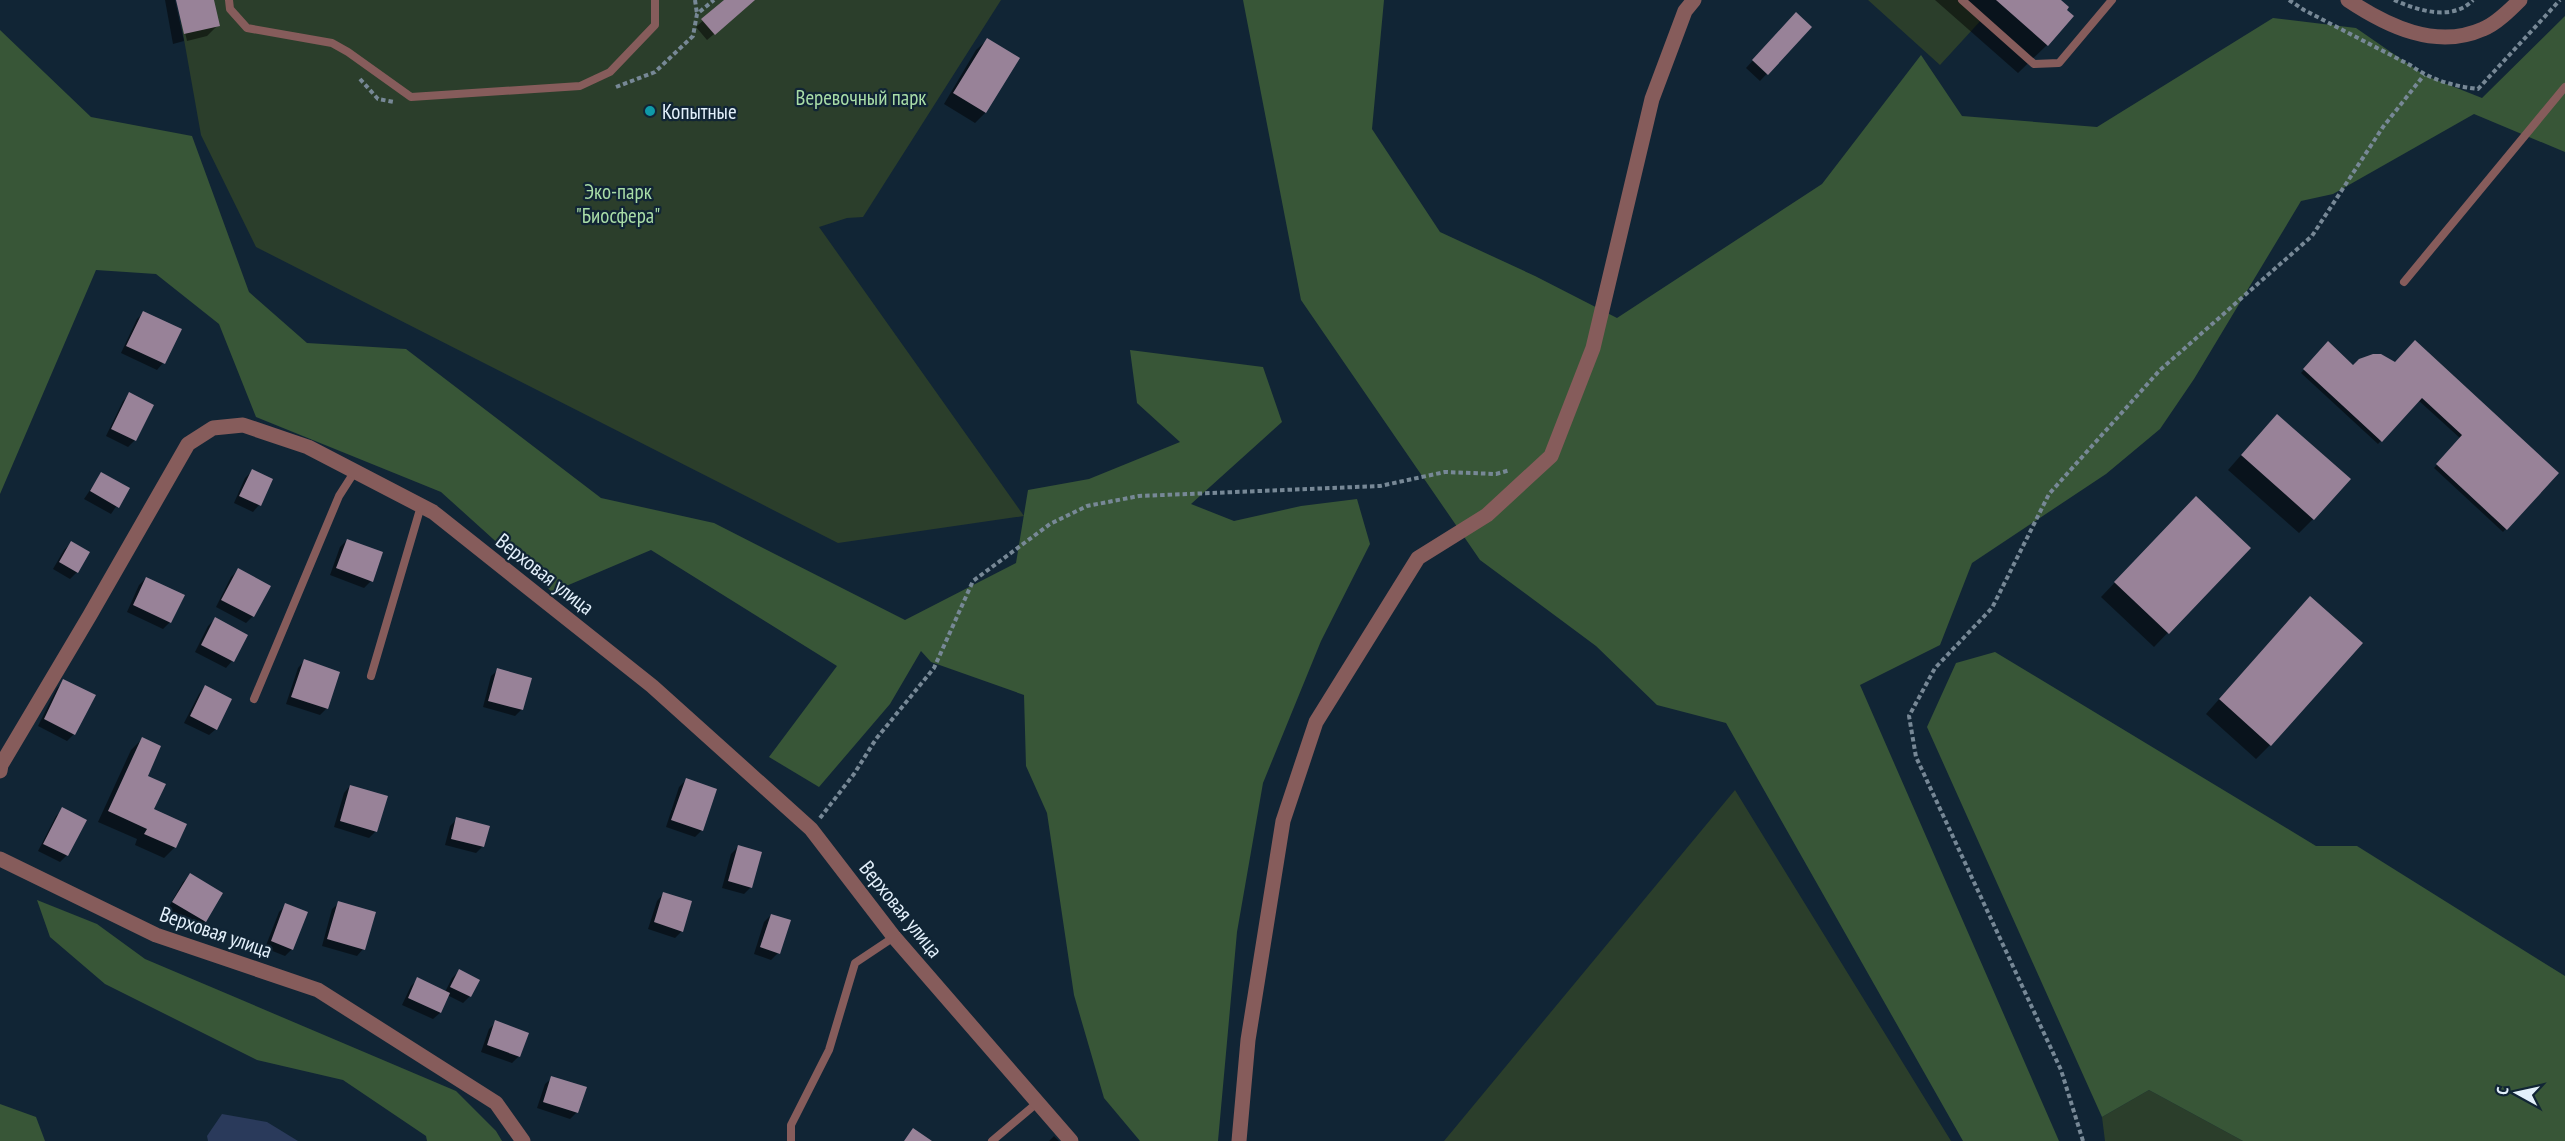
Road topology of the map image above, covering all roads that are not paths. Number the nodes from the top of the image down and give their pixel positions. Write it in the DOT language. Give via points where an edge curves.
graph roads {
  1 [pos="229,0"];
  2 [pos="655,0"];
  3 [pos="1694,0"];
  4 [pos="1962,0"];
  5 [pos="2112,0"];
  6 [pos="2348,0"];
  7 [pos="2520,0"];
  8 [pos="2565,87"];
  9 [pos="2404,282"];
  10 [pos="355,471"];
  11 [pos="421,506"];
  12 [pos="371,676"];
  13 [pos="254,699"];
  14 [pos="0,771"];
  15 [pos="0,859"];
  16 [pos="894,937"];
  17 [pos="1037,1103"];
  18 [pos="523,1141"];
  19 [pos="791,1141"];
  20 [pos="992,1141"];
  21 [pos="1071,1141"];
  22 [pos="1239,1141"];
  1 -- 2 [label="lane" via="230,9 247,28 332,43 411,97 580,86 610,72 655,25"];
  3 -- 22 [label="street" via="1685,11 1652,99 1593,348 1551,456 1487,515 1418,558 1316,722 1283,821 1248,1040"];
  4 -- 5 [label="lane" via="2034,64 2059,63"];
  6 -- 7 [label="street" via="2402,29 2456,38 2485,29"];
  8 -- 9 [label="lane"];
  10 -- 11 [label="street, Верховая улица"];
  10 -- 13 [label="lane" via="339,496"];
  10 -- 14 [label="street, Верховая улица" via="308,447 243,425 213,428 188,444"];
  11 -- 12 [label="lane"];
  11 -- 16 [label="street, Верховая улица" via="652,686 812,829"];
  15 -- 18 [label="street, Верховая улица" via="156,935 318,990 496,1103"];
  16 -- 17 [label="street, Верховая улица"];
  16 -- 19 [label="lane" via="855,963 829,1050 791,1125"];
  17 -- 20 [label="lane"];
  17 -- 21 [label="street, Верховая улица"];
}
